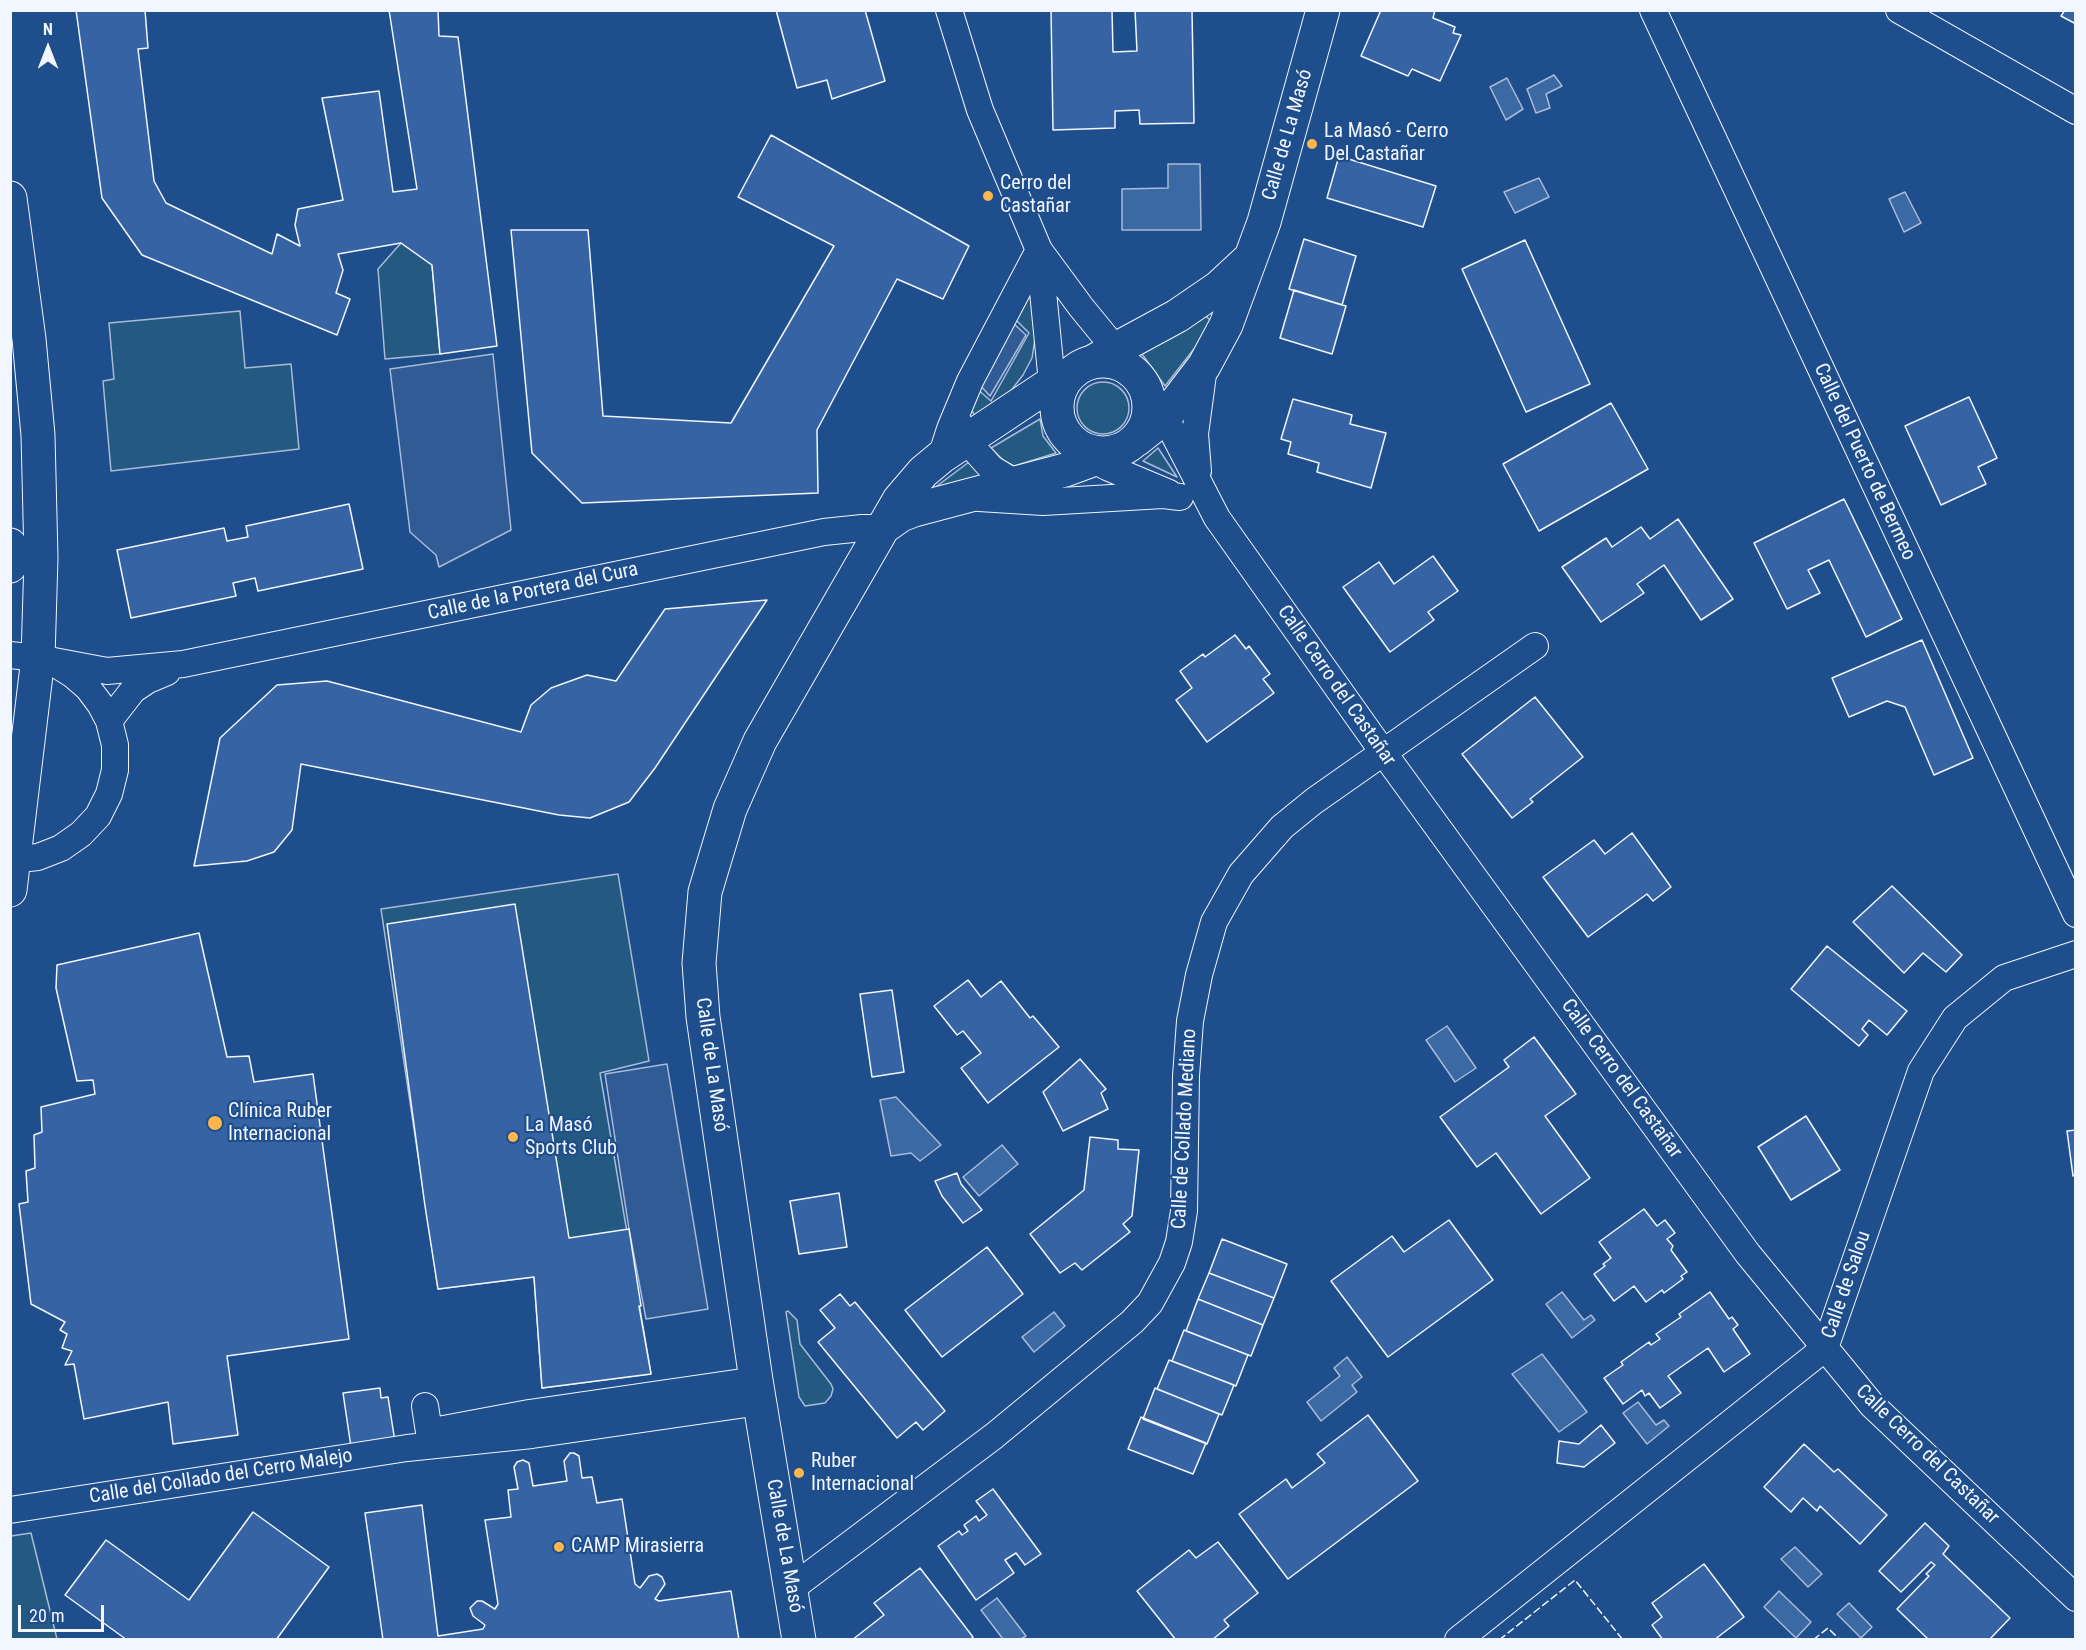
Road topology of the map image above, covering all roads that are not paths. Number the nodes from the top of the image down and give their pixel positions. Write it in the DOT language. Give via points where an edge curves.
graph roads {
  1 [pos="949,10"];
  2 [pos="1323,10"];
  3 [pos="1653,10"];
  4 [pos="1899,10"];
  5 [pos="2076,111"];
  6 [pos="10,198"];
  7 [pos="1039,250"];
  8 [pos="1251,258"];
  9 [pos="1081,307"];
  10 [pos="1161,324"];
  11 [pos="1204,366"];
  12 [pos="1095,377"];
  13 [pos="1165,417"];
  14 [pos="954,436"];
  15 [pos="1104,449"];
  16 [pos="1021,481"];
  17 [pos="1191,493"];
  18 [pos="964,496"];
  19 [pos="883,528"];
  20 [pos="10,545"];
  21 [pos="10,566"];
  22 [pos="1535,646"];
  23 [pos="24,657"];
  24 [pos="183,664"];
  25 [pos="109,722"];
  26 [pos="1383,752"];
  27 [pos="12,870"];
  28 [pos="2076,914"];
  29 [pos="2076,954"];
  30 [pos="1825,1348"];
  31 [pos="758,1391"];
  32 [pos="425,1406"];
  33 [pos="430,1438"];
  34 [pos="10,1510"];
  35 [pos="792,1588"];
  36 [pos="2076,1598"];
  37 [pos="799,1640"];
  38 [pos="1458,1640"];
  1 -- 7 [label="street, Calle Cerro del Castañar" via="980,110"];
  2 -- 8 [label="street, Calle de La Masó"];
  3 -- 28 [label="street, Calle del Puerto de Bermeo"];
  4 -- 5 [label="street"];
  6 -- 23 [label="street" via="38,435 41,558"];
  7 -- 9 [label="street, Calle Cerro del Castañar"];
  7 -- 12 [label="street, Calle Cerro del Castañar"];
  7 -- 14 [label="street" via="970,381"];
  8 -- 10 [label="street, Calle de La Masó" via="1218,288"];
  8 -- 11 [label="street, Calle de La Masó" via="1226,325"];
  9 -- 10 [label="street, Calle de La Masó" via="1125,327"];
  9 -- 12 [label="street, Calle Cerro del Castañar"];
  10 -- 12 [label="street, Calle de La Masó"];
  11 -- 13 [label="street, Calle de La Masó"];
  11 -- 17 [label="street"];
  12 -- 13 [label="street, Calle Cerro del Castañar"];
  12 -- 14 [label="street, Calle de La Masó"];
  12 -- 15 [label="street" via="1059,424"];
  12 -- 15 [label="street" via="1149,398 1150,414 1145,428"];
  13 -- 15 [label="street, Calle de La Masó"];
  13 -- 17 [label="street, Calle Cerro del Castañar"];
  14 -- 16 [label="street" via="991,468"];
  14 -- 19 [label="street, Calle de La Masó" via="899,500"];
  15 -- 16 [label="street, Calle de La Masó"];
  15 -- 17 [label="street" via="1122,474"];
  16 -- 18 [label="street, Calle de La Masó"];
  17 -- 18 [label="street" via="1042,502"];
  17 -- 26 [label="street, Calle Cerro del Castañar" via="1217,518"];
  18 -- 19 [label="street, Calle de La Masó" via="907,512"];
  19 -- 24 [label="street, Calle de la Portera del Cura" via="824,532"];
  19 -- 31 [label="street, Calle de La Masó" via="760,741 730,809 705,892 699,963 703,1017"];
  20 -- 21 [label="street"];
  22 -- 26 [label="street, Calle de Collado Mediano"];
  23 -- 24 [label="street, Calle de la Portera del Cura" via="107,671"];
  23 -- 25 [label="street" via="57,665 73,675 88,688"];
  23 -- 27 [label="street"];
  24 -- 25 [label="street, Calle de la Portera del Cura" via="133,690"];
  25 -- 27 [label="street" via="115,745 115,770 98,816 61,848"];
  26 -- 30 [label="street, Calle Cerro del Castañar" via="1748,1254"];
  26 -- 35 [label="street, Calle de Collado Mediano" via="1282,827 1241,874 1214,922 1190,1021 1185,1184 1179,1242 1150,1303 994,1436"];
  29 -- 30 [label="street, Calle de Salou" via="2004,978 1955,1018 1921,1071"];
  30 -- 36 [label="street, Calle Cerro del Castañar" via="1872,1405"];
  30 -- 38 [label="street, Calle de Salou"];
  31 -- 33 [label="street, Calle del Collado del Cerro Malejo" via="629,1410 529,1413"];
  31 -- 35 [label="street, Calle de La Masó"];
  32 -- 33 [label="street"];
  33 -- 34 [label="street, Calle del Collado del Cerro Malejo"];
  35 -- 37 [label="street, Calle de La Masó"];
}
